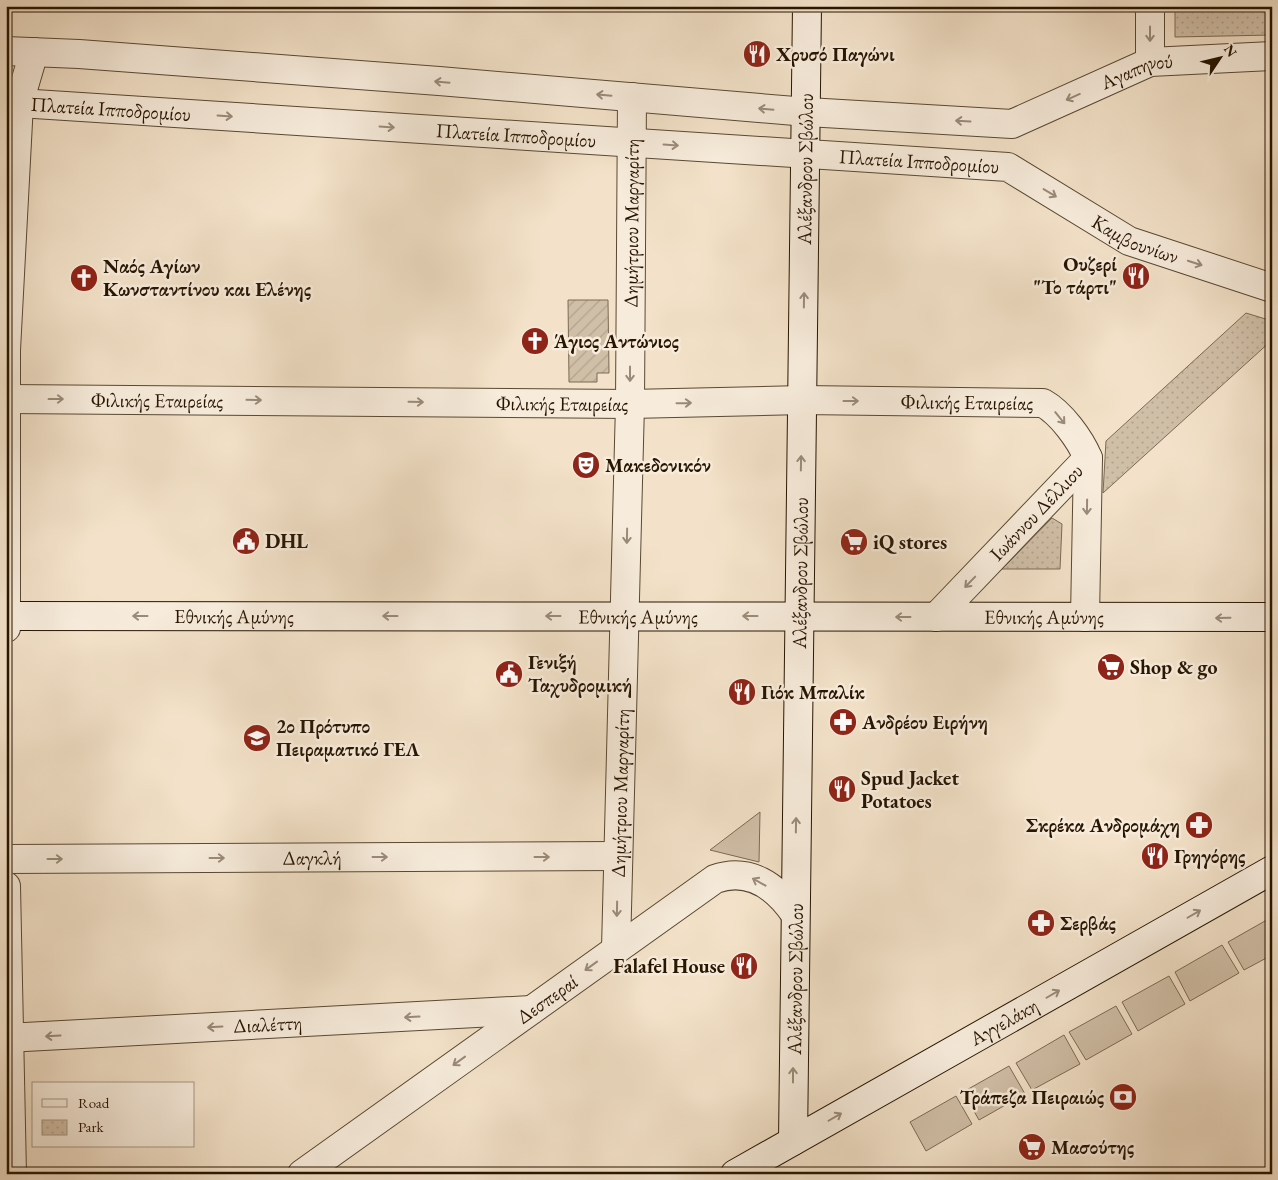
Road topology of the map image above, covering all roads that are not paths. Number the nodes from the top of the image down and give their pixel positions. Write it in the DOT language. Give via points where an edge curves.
graph roads {
  1 [pos="807,6"];
  2 [pos="1150,6"];
  3 [pos="6,50"];
  4 [pos="34,52"];
  5 [pos="1272,56"];
  6 [pos="1150,62"];
  7 [pos="632,98"];
  8 [pos="19,103"];
  9 [pos="807,112"];
  10 [pos="1012,124"];
  11 [pos="630,143"];
  12 [pos="806,154"];
  13 [pos="1008,167"];
  14 [pos="1272,288"];
  15 [pos="6,351"];
  16 [pos="8,399"];
  17 [pos="803,400"];
  18 [pos="630,404"];
  19 [pos="1088,458"];
  20 [pos="6,616"];
  21 [pos="625,616"];
  22 [pos="799,617"];
  23 [pos="936,617"];
  24 [pos="1085,617"];
  25 [pos="1272,617"];
  26 [pos="6,628"];
  27 [pos="618,856"];
  28 [pos="6,859"];
  29 [pos="1272,870"];
  30 [pos="6,886"];
  31 [pos="795,914"];
  32 [pos="616,948"];
  33 [pos="531,1010"];
  34 [pos="8,1038"];
  35 [pos="793,1141"];
  36 [pos="12,1174"];
  37 [pos="302,1174"];
  38 [pos="735,1174"];
  1 -- 9 [label="street, Αλέξανδρου Σβώλου"];
  2 -- 6 [label="street, one-way"];
  3 -- 4 [label="street, Πλατεία Ιπποδρομίου"];
  7 -- 4 [label="street, Πλατεία Ιπποδρομίου, one-way"];
  4 -- 8 [label="street"];
  5 -- 6 [label="street, Αγαπηνού"];
  6 -- 10 [label="street, Αγαπηνού, one-way"];
  9 -- 7 [label="street, Πλατεία Ιπποδρομίου, one-way"];
  7 -- 11 [label="street, Δημήτριου Μαργαρίτη"];
  8 -- 11 [label="street, Πλατεία Ιπποδρομίου, one-way"];
  8 -- 15 [label="street"];
  10 -- 9 [label="street, Πλατεία Ιπποδρομίου, one-way"];
  9 -- 12 [label="street, Αλέξανδρου Σβώλου"];
  10 -- 13 [label="street, Πλατεία Ιπποδρομίου"];
  11 -- 12 [label="street, Πλατεία Ιπποδρομίου, one-way"];
  11 -- 18 [label="street, Δημήτριου Μαργαρίτη, one-way"];
  12 -- 13 [label="street, Πλατεία Ιπποδρομίου"];
  17 -- 12 [label="street, Αλέξανδρου Σβώλου, one-way"];
  13 -- 14 [label="street, Καμβουνίων, one-way" via="1129,241"];
  15 -- 16 [label="street"];
  16 -- 18 [label="street, Φιλικής Εταιρείας, one-way"];
  16 -- 20 [label="street"];
  18 -- 17 [label="street, Φιλικής Εταιρείας, one-way"];
  17 -- 19 [label="street, Φιλικής Εταιρείας, one-way" via="1043,403 1051,407 1084,448"];
  22 -- 17 [label="street, Αλέξανδρου Σβώλου, one-way"];
  18 -- 21 [label="street, Δημήτριου Μαργαρίτη, one-way"];
  19 -- 23 [label="street, Ιωάννου Δέλλιου, one-way"];
  19 -- 24 [label="street, Ιωάννου Δέλλιου, one-way"];
  21 -- 20 [label="street, Εθνικής Αμύνης, one-way"];
  20 -- 26 [label="street"];
  22 -- 21 [label="street, Εθνικής Αμύνης, one-way"];
  21 -- 27 [label="street, Δημήτριου Μαργαρίτη"];
  23 -- 22 [label="street, Εθνικής Αμύνης, one-way"];
  31 -- 22 [label="street, Αλέξανδρου Σβώλου, one-way"];
  23 -- 24 [label="street, Εθνικής Αμύνης"];
  25 -- 24 [label="street, Εθνικής Αμύνης, one-way"];
  28 -- 27 [label="street, Δαγκλή, one-way"];
  27 -- 32 [label="street, Δημήτριου Μαργαρίτη, one-way"];
  35 -- 29 [label="street, Αγγελάκη, one-way"];
  30 -- 34 [label="street"];
  31 -- 32 [label="street, Δεσπεραί, one-way" via="779,895 760,882 746,876 727,875 694,892"];
  35 -- 31 [label="street, Αλέξανδρου Σβώλου, one-way"];
  32 -- 33 [label="street, Δεσπεραί, one-way"];
  33 -- 34 [label="street, Διαλέττη, one-way"];
  33 -- 37 [label="street, Δεσπεραί, one-way"];
  34 -- 36 [label="street"];
  35 -- 38 [label="street, Αγγελάκη"];
}
